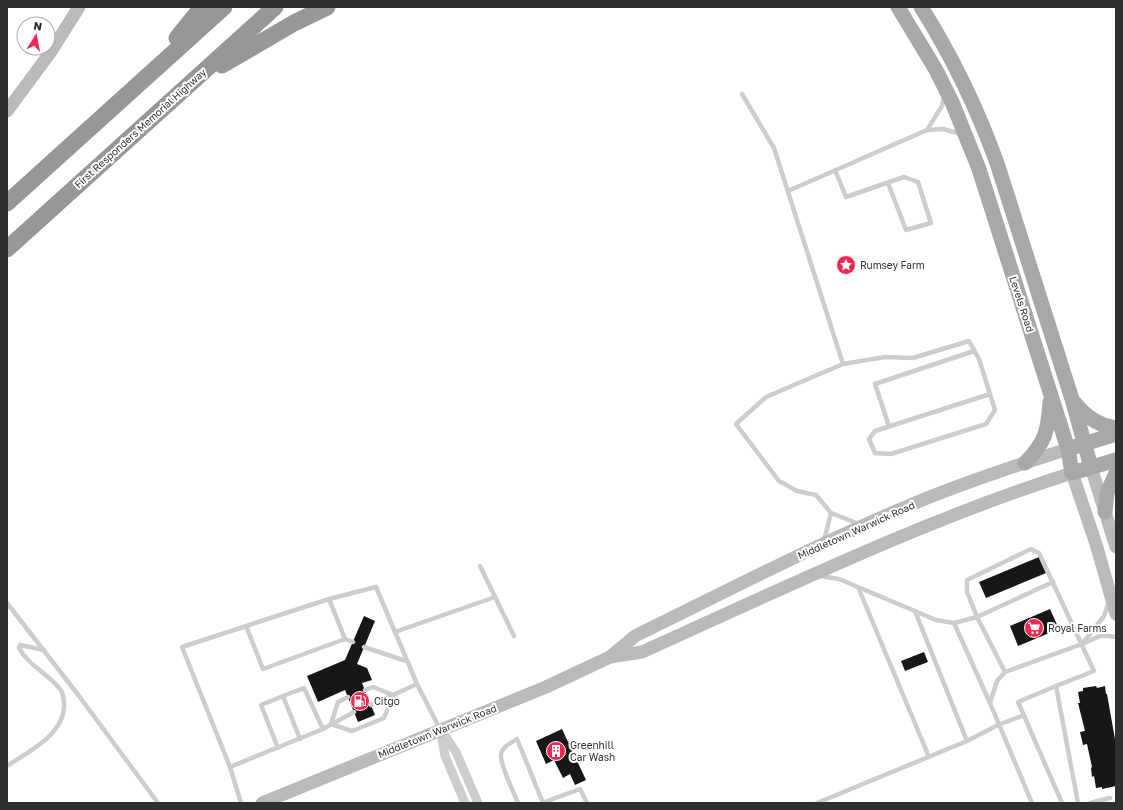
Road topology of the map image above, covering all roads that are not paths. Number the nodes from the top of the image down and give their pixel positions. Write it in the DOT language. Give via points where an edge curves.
graph roads {
  1 [pos="79,7"];
  2 [pos="202,7"];
  3 [pos="224,7"];
  4 [pos="274,7"];
  5 [pos="327,7"];
  6 [pos="898,7"];
  7 [pos="921,7"];
  8 [pos="145,78"];
  9 [pos="184,88"];
  10 [pos="946,89"];
  11 [pos="742,94"];
  12 [pos="7,111"];
  13 [pos="927,130"];
  14 [pos="966,136"];
  15 [pos="835,170"];
  16 [pos="888,183"];
  17 [pos="788,191"];
  18 [pos="7,202"];
  19 [pos="7,249"];
  20 [pos="974,351"];
  21 [pos="843,364"];
  22 [pos="990,394"];
  23 [pos="1050,395"];
  24 [pos="1072,399"];
  25 [pos="888,426"];
  26 [pos="1116,428"];
  27 [pos="1116,434"];
  28 [pos="1084,443"];
  29 [pos="1068,449"];
  30 [pos="1116,460"];
  31 [pos="1025,463"];
  32 [pos="1091,467"];
  33 [pos="1072,473"];
  34 [pos="1116,473"];
  35 [pos="1105,512"];
  36 [pos="831,513"];
  37 [pos="864,526"];
  38 [pos="823,544"];
  39 [pos="1116,547"];
  40 [pos="480,566"];
  41 [pos="810,576"];
  42 [pos="1053,582"];
  43 [pos="858,588"];
  44 [pos="1111,595"];
  45 [pos="495,597"];
  46 [pos="329,599"];
  47 [pos="7,603"];
  48 [pos="915,611"];
  49 [pos="1116,614"];
  50 [pos="977,617"];
  51 [pos="954,624"];
  52 [pos="246,626"];
  53 [pos="395,632"];
  54 [pos="514,636"];
  55 [pos="1116,637"];
  56 [pos="345,639"];
  57 [pos="353,642"];
  58 [pos="1082,644"];
  59 [pos="364,646"];
  60 [pos="44,650"];
  61 [pos="610,657"];
  62 [pos="406,660"];
  63 [pos="1005,672"];
  64 [pos="417,684"];
  65 [pos="1056,686"];
  66 [pos="365,690"];
  67 [pos="393,695"];
  68 [pos="283,696"];
  69 [pos="348,697"];
  70 [pos="990,703"];
  71 [pos="371,706"];
  72 [pos="354,712"];
  73 [pos="1024,715"];
  74 [pos="331,724"];
  75 [pos="998,725"];
  76 [pos="323,729"];
  77 [pos="441,730"];
  78 [pos="300,739"];
  79 [pos="967,741"];
  80 [pos="278,748"];
  81 [pos="929,757"];
  82 [pos="7,766"];
  83 [pos="230,767"];
  84 [pos="1110,798"];
  85 [pos="828,801"];
  86 [pos="158,803"];
  87 [pos="241,803"];
  88 [pos="262,803"];
  89 [pos="465,803"];
  90 [pos="478,803"];
  91 [pos="518,803"];
  92 [pos="542,803"];
  93 [pos="587,803"];
  94 [pos="817,803"];
  95 [pos="1032,803"];
  96 [pos="1062,803"];
  97 [pos="1078,803"];
  98 [pos="1090,803"];
  1 -- 12 [label="street" via="50,53"];
  2 -- 8 [label="highway"];
  3 -- 8 [label="highway"];
  4 -- 9 [label="highway, First Responders Memorial Highway"];
  5 -- 9 [label="highway" via="263,40"];
  6 -- 10 [label="main road, Levels Road"];
  7 -- 24 [label="main road, Levels Road" via="953,61 984,129"];
  8 -- 18 [label="highway"];
  9 -- 19 [label="highway, First Responders Memorial Highway"];
  10 -- 13 [label="lane" via="942,106"];
  10 -- 14 [label="main road, Levels Road"];
  11 -- 17 [label="lane" via="774,148"];
  13 -- 14 [label="lane" via="943,129"];
  13 -- 15 [label="lane"];
  14 -- 23 [label="main road, Levels Road"];
  15 -- 16 [label="lane" via="846,197"];
  15 -- 17 [label="lane"];
  16 -- 16 [label="lane" via="904,177 918,182 931,223 906,230"];
  17 -- 21 [label="lane"];
  20 -- 21 [label="lane" via="969,341 913,358 885,357"];
  20 -- 22 [label="lane"];
  20 -- 25 [label="lane" via="875,384"];
  21 -- 36 [label="lane" via="766,397 736,424 779,481 797,490 816,495"];
  22 -- 25 [label="lane"];
  22 -- 25 [label="lane" via="995,410 986,424 891,454 875,452 869,439 875,431"];
  23 -- 29 [label="main road, Levels Road"];
  23 -- 31 [label="main road" via="1049,417 1044,438"];
  24 -- 26 [label="main road" via="1081,411 1094,421"];
  24 -- 28 [label="main road, Levels Road"];
  27 -- 28 [label="main road, Middletown Warwick Road"];
  28 -- 29 [label="main road, Middletown Warwick Road"];
  28 -- 32 [label="main road, Levels Road"];
  29 -- 31 [label="street, Middletown Warwick Road"];
  29 -- 33 [label="main road, Levels Road"];
  30 -- 32 [label="main road, Middletown Warwick Road"];
  31 -- 37 [label="street, Middletown Warwick Road" via="908,506"];
  32 -- 33 [label="main road, Middletown Warwick Road"];
  32 -- 35 [label="street, Levels Road"];
  33 -- 41 [label="street, Middletown Warwick Road" via="924,526"];
  33 -- 44 [label="street, Levels Road"];
  34 -- 35 [label="main road" via="1107,493"];
  35 -- 39 [label="street, Levels Road"];
  36 -- 37 [label="lane"];
  36 -- 38 [label="lane"];
  37 -- 38 [label="street, Middletown Warwick Road"];
  38 -- 61 [label="street, Middletown Warwick Road" via="635,636"];
  40 -- 45 [label="lane"];
  41 -- 43 [label="lane" via="830,577"];
  41 -- 61 [label="street, Middletown Warwick Road" via="642,652"];
  42 -- 50 [label="lane"];
  42 -- 50 [label="lane" via="1039,553 1031,549 967,580 967,592"];
  42 -- 58 [label="lane"];
  43 -- 48 [label="lane"];
  43 -- 81 [label="lane"];
  44 -- 49 [label="street, Levels Road"];
  44 -- 58 [label="lane" via="1104,616"];
  45 -- 53 [label="lane"];
  45 -- 54 [label="lane"];
  46 -- 52 [label="lane"];
  46 -- 53 [label="lane" via="376,587"];
  46 -- 56 [label="lane"];
  47 -- 60 [label="lane"];
  48 -- 51 [label="lane"];
  48 -- 79 [label="lane"];
  50 -- 51 [label="lane"];
  50 -- 63 [label="lane"];
  51 -- 70 [label="lane"];
  52 -- 56 [label="lane" via="263,669"];
  52 -- 83 [label="lane" via="182,648"];
  53 -- 62 [label="lane"];
  55 -- 58 [label="lane" via="1103,635"];
  56 -- 57 [label="lane"];
  58 -- 63 [label="lane"];
  58 -- 65 [label="lane" via="1094,671"];
  59 -- 62 [label="lane"];
  60 -- 82 [label="lane" via="20,645 19,648 60,690 64,698 63,719 51,736"];
  60 -- 86 [label="lane"];
  61 -- 77 [label="street, Middletown Warwick Road" via="546,687"];
  62 -- 64 [label="lane"];
  63 -- 70 [label="lane" via="997,681"];
  64 -- 67 [label="lane"];
  64 -- 77 [label="lane"];
  65 -- 73 [label="lane" via="1018,702"];
  65 -- 97 [label="lane"];
  66 -- 67 [label="lane" via="373,687"];
  67 -- 71 [label="lane"];
  67 -- 74 [label="lane" via="384,718 352,731"];
  68 -- 76 [label="lane" via="304,688"];
  68 -- 78 [label="lane"];
  68 -- 80 [label="lane" via="261,705"];
  69 -- 74 [label="lane" via="338,702"];
  70 -- 75 [label="lane"];
  72 -- 74 [label="lane"];
  73 -- 75 [label="lane"];
  73 -- 96 [label="lane"];
  74 -- 76 [label="lane"];
  75 -- 79 [label="lane"];
  75 -- 95 [label="lane"];
  76 -- 78 [label="lane"];
  77 -- 88 [label="street, Middletown Warwick Road"];
  77 -- 89 [label="street" via="445,756"];
  77 -- 90 [label="street" via="456,752"];
  78 -- 80 [label="lane"];
  79 -- 81 [label="lane"];
  80 -- 83 [label="lane"];
  81 -- 85 [label="lane"];
  83 -- 87 [label="lane"];
  84 -- 98 [label="lane"];
  85 -- 94 [label="lane"];
  91 -- 92 [label="lane" via="503,767 501,755 506,745 517,739"];
  92 -- 93 [label="lane" via="580,789"];
}
